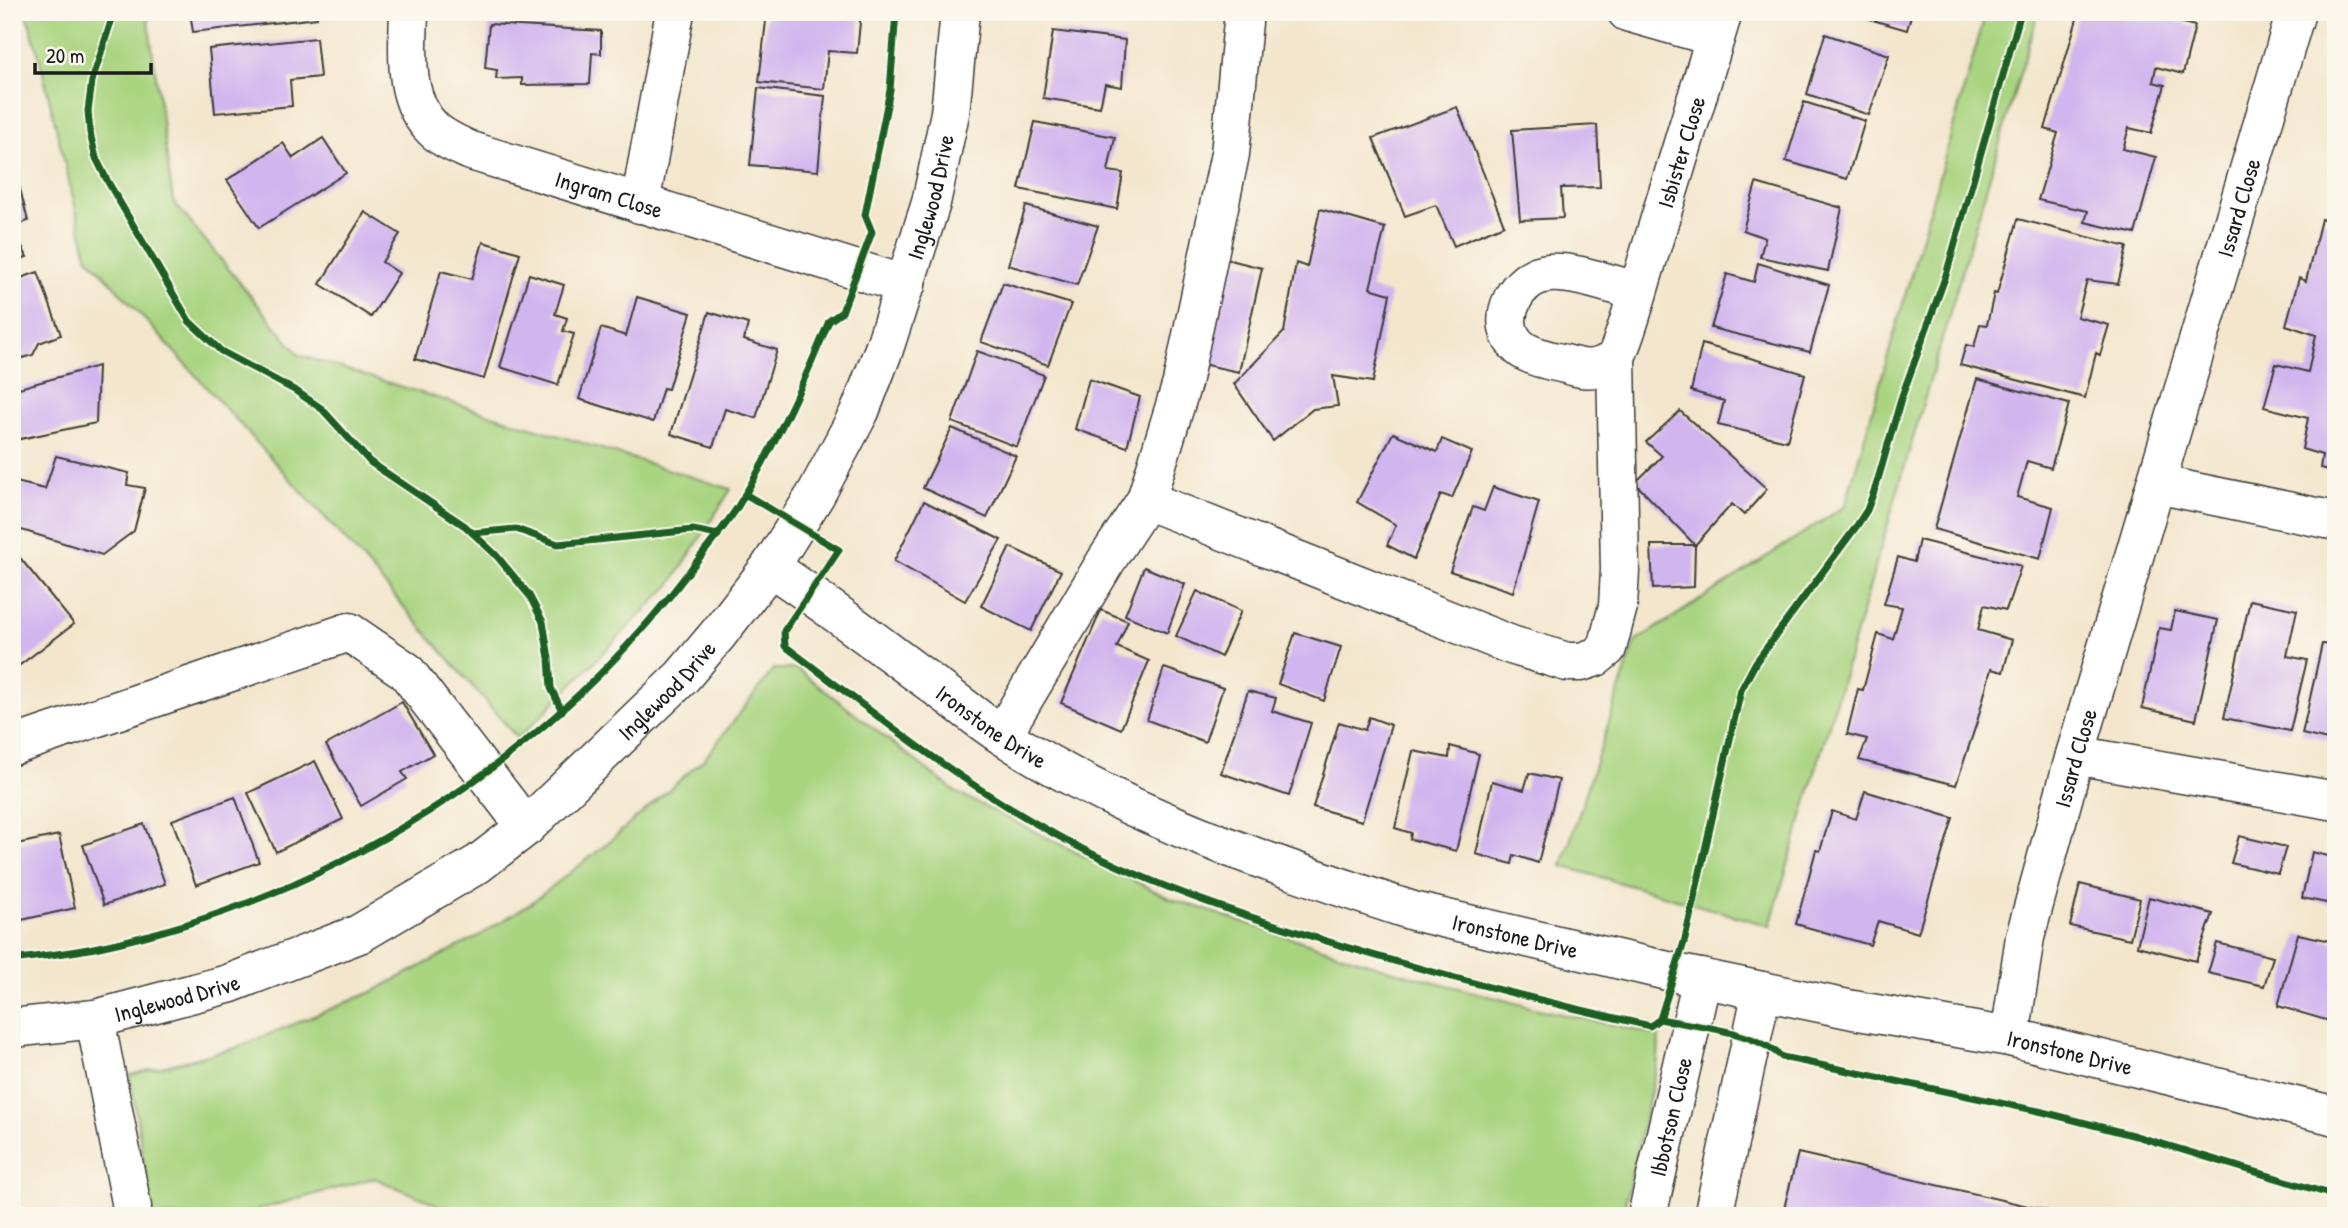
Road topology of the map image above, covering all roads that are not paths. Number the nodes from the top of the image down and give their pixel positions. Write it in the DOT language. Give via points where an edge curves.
graph roads {
  1 [pos="409,12"];
  2 [pos="675,12"];
  3 [pos="960,12"];
  4 [pos="1244,12"];
  5 [pos="1627,12"];
  6 [pos="2296,12"];
  7 [pos="1719,24"];
  8 [pos="640,204"];
  9 [pos="905,285"];
  10 [pos="1638,291"];
  11 [pos="1616,357"];
  12 [pos="2156,484"];
  13 [pos="1146,500"];
  14 [pos="2336,521"];
  15 [pos="770,568"];
  16 [pos="1002,735"];
  17 [pos="12,746"];
  18 [pos="2075,755"];
  19 [pos="2336,801"];
  20 [pos="526,827"];
  21 [pos="1702,978"];
  22 [pos="1762,991"];
  23 [pos="95,1019"];
  24 [pos="12,1028"];
  25 [pos="2010,1037"];
  26 [pos="2336,1116"];
  27 [pos="129,1216"];
  28 [pos="1647,1216"];
  29 [pos="1713,1216"];
  1 -- 8 [label="street, Ingram Close" via="409,77 420,112 433,129 471,151"];
  2 -- 8 [label="street"];
  3 -- 9 [label="street, Inglewood Drive" via="950,113 931,203"];
  4 -- 13 [label="street" via="1230,154 1182,383"];
  5 -- 7 [label="street"];
  6 -- 12 [label="street, Issard Close"];
  7 -- 10 [label="street, Isbister Close"];
  8 -- 9 [label="street, Ingram Close"];
  9 -- 15 [label="street, Inglewood Drive" via="860,411"];
  10 -- 11 [label="street, Isbister Close"];
  10 -- 11 [label="street" via="1546,273 1531,278 1512,298 1508,331 1517,346 1532,355 1591,369"];
  11 -- 13 [label="street, Isbister Close" via="1618,606 1607,648 1588,660 1567,662 1511,645"];
  12 -- 14 [label="street"];
  12 -- 18 [label="street, Issard Close"];
  13 -- 16 [label="street"];
  15 -- 16 [label="street, Ironstone Drive"];
  15 -- 20 [label="street, Inglewood Drive" via="682,677"];
  16 -- 21 [label="street, Ironstone Drive" via="1075,778 1166,822 1371,897"];
  17 -- 20 [label="street" via="349,632 406,671"];
  18 -- 19 [label="street"];
  18 -- 25 [label="street, Issard Close" via="2025,937"];
  20 -- 23 [label="street, Inglewood Drive" via="478,864 359,934 228,984"];
  21 -- 22 [label="street, Ironstone Drive"];
  21 -- 28 [label="street, Ibbotson Close"];
  22 -- 25 [label="street, Ironstone Drive"];
  22 -- 29 [label="street"];
  23 -- 24 [label="street, Inglewood Drive"];
  23 -- 27 [label="street" via="132,1207"];
  25 -- 26 [label="street, Ironstone Drive"];
}
